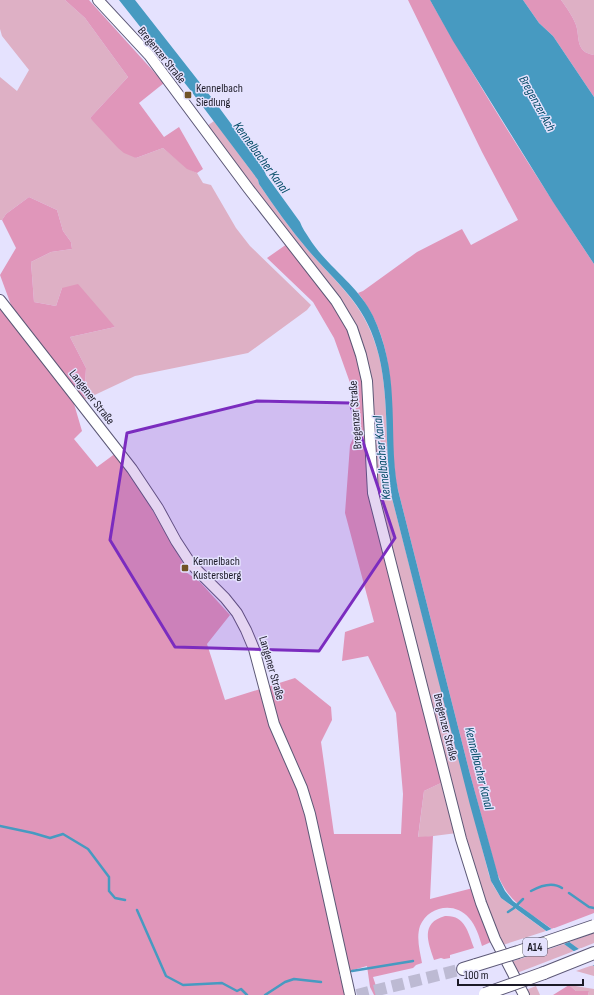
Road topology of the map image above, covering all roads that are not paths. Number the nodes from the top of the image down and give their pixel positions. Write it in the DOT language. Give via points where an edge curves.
graph roads {
  1 [pos="98,0"];
  2 [pos="0,300"];
  3 [pos="594,926"];
  4 [pos="594,954"];
  5 [pos="463,969"];
  6 [pos="483,994"];
  7 [pos="350,995"];
  8 [pos="524,995"];
  1 -- 8 [label="main road, Bregenzer Straße" via="148,55 336,301 352,328 367,381 373,493 461,840 495,939"];
  2 -- 7 [label="main road, Langener Straße" via="132,469 192,564 225,598 246,630 254,649 274,724 302,788 310,814"];
  3 -- 5 [label="highway, A14, bridge"];
  4 -- 6 [label="highway, A14, bridge"];
}
